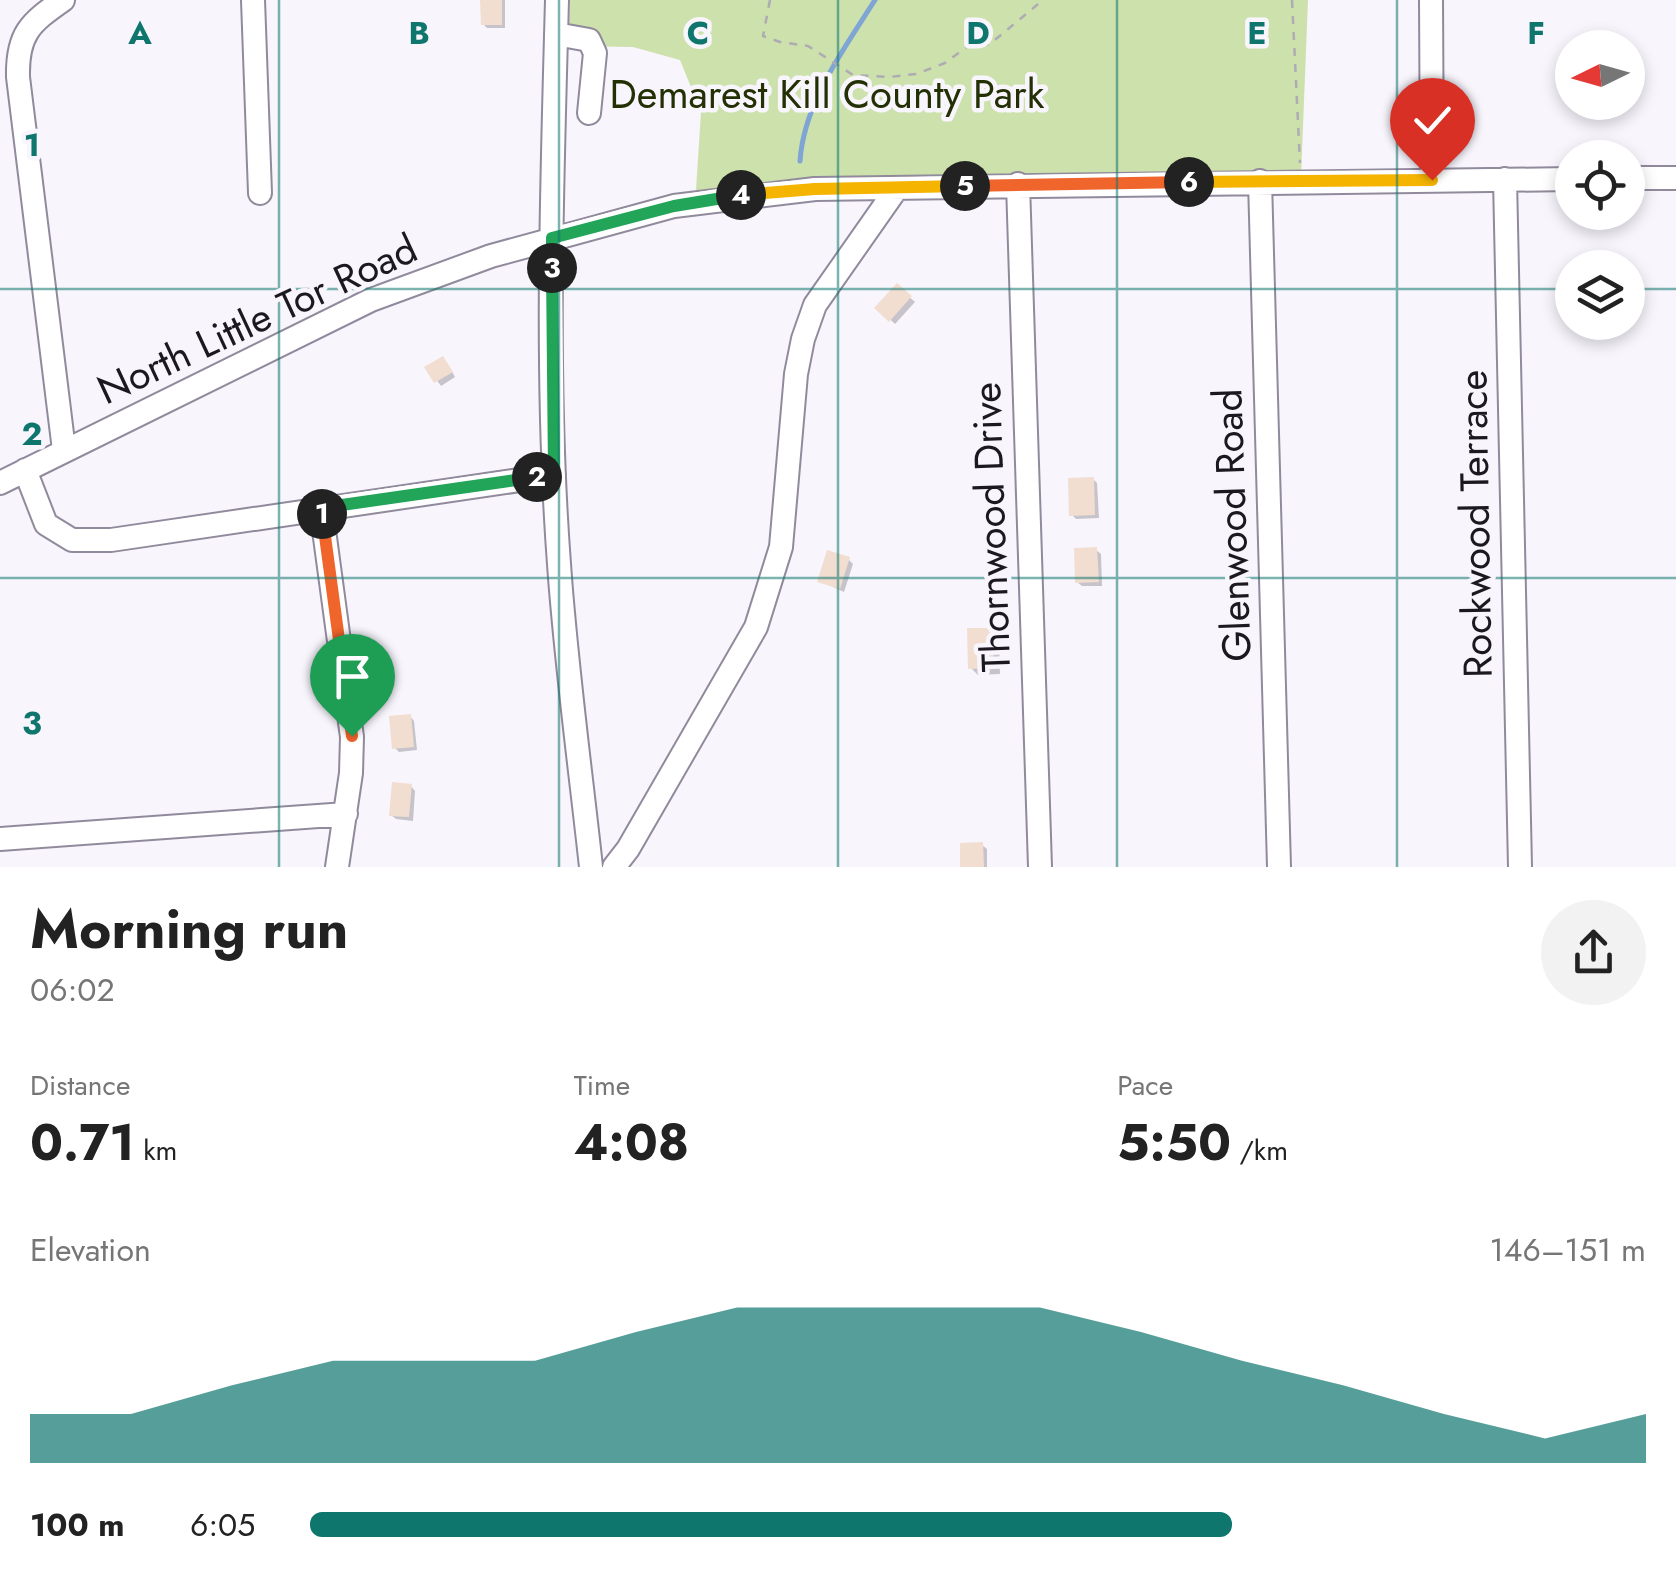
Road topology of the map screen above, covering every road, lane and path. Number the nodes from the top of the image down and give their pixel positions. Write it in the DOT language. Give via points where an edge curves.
graph roads {
  1 [pos="63,0"];
  2 [pos="254,0"];
  3 [pos="557,0"];
  4 [pos="770,0"];
  5 [pos="1043,0"];
  6 [pos="1292,0"];
  7 [pos="1431,0"];
  8 [pos="556,34"];
  9 [pos="590,113"];
  10 [pos="1301,178"];
  11 [pos="1555,178"];
  12 [pos="1645,178"];
  13 [pos="1676,178"];
  14 [pos="1505,179"];
  15 [pos="1432,180"];
  16 [pos="1260,182"];
  17 [pos="1018,184"];
  18 [pos="897,188"];
  19 [pos="260,193"];
  20 [pos="552,238"];
  21 [pos="64,450"];
  22 [pos="25,470"];
  23 [pos="554,474"];
  24 [pos="0,483"];
  25 [pos="321,508"];
  26 [pos="346,814"];
  27 [pos="0,839"];
  28 [pos="337,867"];
  29 [pos="591,867"];
  30 [pos="614,867"];
  31 [pos="1040,867"];
  32 [pos="1278,867"];
  33 [pos="1520,867"];
  1 -- 21 [label="street" via="37,18 18,48 18,77"];
  2 -- 19 [label="street"];
  3 -- 8 [label="street"];
  4 -- 5 [label="path" via="763,36 808,46 854,74 889,78 916,74 968,46 990,44"];
  6 -- 10 [label="path"];
  7 -- 15 [label="street"];
  8 -- 9 [label="street" via="589,40 595,52"];
  8 -- 20 [label="street"];
  11 -- 14 [label="street, North Little Tor Road"];
  12 -- 13 [label="street"];
  14 -- 15 [label="street, North Little Tor Road"];
  14 -- 33 [label="street, Rockwood Terrace"];
  15 -- 16 [label="street, North Little Tor Road"];
  16 -- 17 [label="street, North Little Tor Road"];
  16 -- 32 [label="street, Glenwood Road"];
  17 -- 18 [label="street, North Little Tor Road"];
  17 -- 31 [label="street, Thornwood Drive"];
  18 -- 20 [label="street, North Little Tor Road" via="744,195"];
  18 -- 30 [label="street" via="814,305 796,374 781,547 756,626"];
  20 -- 21 [label="street, North Little Tor Road" via="371,300"];
  20 -- 23 [label="street"];
  21 -- 22 [label="street, North Little Tor Road"];
  22 -- 24 [label="street, North Little Tor Road"];
  22 -- 25 [label="street" via="46,524 72,540"];
  23 -- 25 [label="street"];
  23 -- 29 [label="street"];
  25 -- 26 [label="street" via="352,736"];
  26 -- 27 [label="street"];
  26 -- 28 [label="street"];
}
